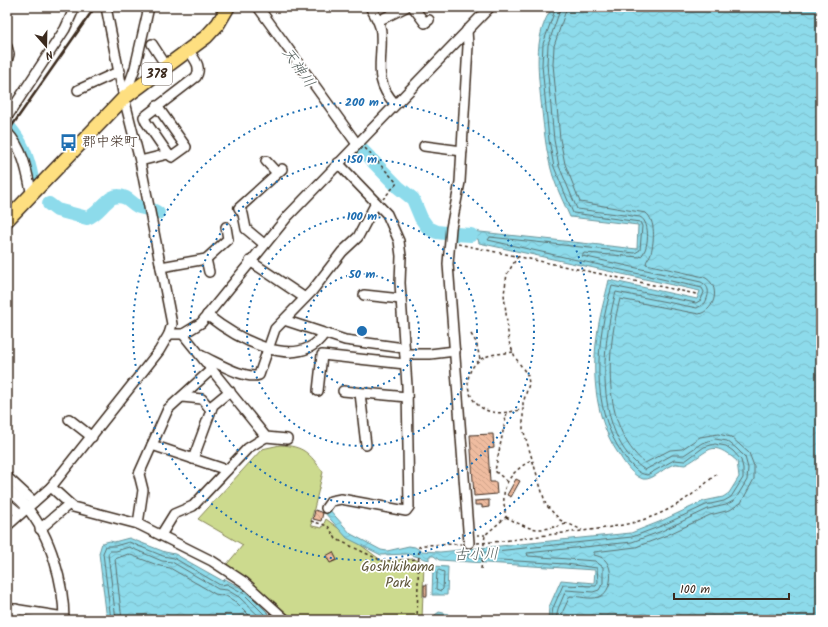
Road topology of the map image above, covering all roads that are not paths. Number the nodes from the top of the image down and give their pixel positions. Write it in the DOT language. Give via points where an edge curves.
graph roads {
  1 [pos="75,7"];
  2 [pos="106,7"];
  3 [pos="149,7"];
  4 [pos="228,7"];
  5 [pos="258,7"];
  6 [pos="370,7"];
  7 [pos="406,7"];
  8 [pos="413,7"];
  9 [pos="490,7"];
  10 [pos="429,20"];
  11 [pos="378,21"];
  12 [pos="467,30"];
  13 [pos="152,44"];
  14 [pos="7,47"];
  15 [pos="189,51"];
  16 [pos="7,61"];
  17 [pos="167,67"];
  18 [pos="120,71"];
  19 [pos="78,90"];
  20 [pos="124,98"];
  21 [pos="395,104"];
  22 [pos="157,106"];
  23 [pos="7,117"];
  24 [pos="7,132"];
  25 [pos="358,143"];
  26 [pos="424,146"];
  27 [pos="462,151"];
  28 [pos="168,154"];
  29 [pos="140,161"];
  30 [pos="266,161"];
  31 [pos="338,162"];
  32 [pos="32,196"];
  33 [pos="377,204"];
  34 [pos="7,220"];
  35 [pos="226,227"];
  36 [pos="264,244"];
  37 [pos="206,260"];
  38 [pos="250,261"];
  39 [pos="161,267"];
  40 [pos="209,272"];
  41 [pos="364,295"];
  42 [pos="305,298"];
  43 [pos="401,299"];
  44 [pos="207,315"];
  45 [pos="284,320"];
  46 [pos="169,334"];
  47 [pos="183,334"];
  48 [pos="324,334"];
  49 [pos="267,349"];
  50 [pos="404,351"];
  51 [pos="455,351"];
  52 [pos="202,356"];
  53 [pos="405,364"];
  54 [pos="212,369"];
  55 [pos="318,390"];
  56 [pos="230,391"];
  57 [pos="343,391"];
  58 [pos="360,393"];
  59 [pos="182,397"];
  60 [pos="407,397"];
  61 [pos="211,410"];
  62 [pos="69,420"];
  63 [pos="92,437"];
  64 [pos="266,437"];
  65 [pos="287,439"];
  66 [pos="152,445"];
  67 [pos="366,445"];
  68 [pos="193,459"];
  69 [pos="227,470"];
  70 [pos="7,477"];
  71 [pos="51,487"];
  72 [pos="7,489"];
  73 [pos="7,503"];
  74 [pos="31,505"];
  75 [pos="68,505"];
  76 [pos="326,508"];
  77 [pos="20,514"];
  78 [pos="138,524"];
  79 [pos="7,526"];
  80 [pos="40,529"];
  81 [pos="161,535"];
  82 [pos="468,543"];
  83 [pos="12,609"];
  84 [pos="64,619"];
  85 [pos="15,620"];
  86 [pos="286,620"];
  1 -- 23 [label="street" via="65,30"];
  2 -- 18 [label="street"];
  3 -- 20 [label="street" via="135,68"];
  4 -- 15 [label="highway, 378" via="210,33"];
  5 -- 25 [label="street"];
  6 -- 11 [label="street"];
  7 -- 11 [label="street"];
  8 -- 10 [label="street" via="425,23"];
  9 -- 12 [label="street"];
  11 -- 21 [label="street" via="381,32 379,70 386,94"];
  12 -- 21 [label="street"];
  12 -- 27 [label="street"];
  13 -- 17 [label="street"];
  14 -- 16 [label="street"];
  15 -- 17 [label="highway, 378"];
  15 -- 22 [label="street" via="198,65 196,77"];
  17 -- 20 [label="highway, 378"];
  18 -- 19 [label="street"];
  18 -- 20 [label="street"];
  20 -- 29 [label="street"];
  20 -- 32 [label="highway, 378"];
  21 -- 25 [label="street"];
  22 -- 28 [label="street" via="144,117"];
  22 -- 28 [label="street" via="186,147 172,157"];
  24 -- 32 [label="street" via="20,149"];
  25 -- 31 [label="street"];
  26 -- 27 [label="street"];
  27 -- 51 [label="street" via="448,264"];
  28 -- 29 [label="street"];
  29 -- 39 [label="street"];
  30 -- 36 [label="street" via="280,171 239,208 246,229"];
  31 -- 33 [label="street"];
  31 -- 36 [label="street"];
  32 -- 34 [label="highway, 378"];
  33 -- 42 [label="street" via="358,237 342,252"];
  33 -- 43 [label="street" via="386,214 400,241"];
  35 -- 37 [label="street" via="228,239"];
  36 -- 38 [label="street"];
  37 -- 39 [label="street"];
  37 -- 40 [label="street"];
  38 -- 42 [label="street"];
  38 -- 44 [label="street"];
  39 -- 46 [label="street" via="172,316"];
  41 -- 43 [label="street"];
  42 -- 45 [label="street"];
  43 -- 50 [label="street"];
  44 -- 47 [label="street" via="193,329"];
  44 -- 49 [label="street" via="222,327"];
  45 -- 48 [label="street"];
  45 -- 49 [label="street" via="275,330"];
  46 -- 47 [label="street"];
  46 -- 63 [label="street" via="159,351"];
  47 -- 52 [label="street"];
  48 -- 49 [label="street" via="310,347 296,351"];
  48 -- 50 [label="street"];
  49 -- 52 [label="street" via="261,372 254,377 246,376"];
  50 -- 51 [label="street" via="430,354"];
  50 -- 53 [label="street"];
  51 -- 82 [label="street"];
  52 -- 54 [label="street"];
  53 -- 55 [label="street" via="322,355"];
  53 -- 60 [label="street"];
  54 -- 56 [label="street"];
  54 -- 59 [label="street"];
  56 -- 61 [label="street" via="213,405"];
  56 -- 64 [label="street"];
  57 -- 58 [label="street"];
  58 -- 60 [label="street"];
  58 -- 67 [label="street"];
  59 -- 61 [label="street" via="202,399"];
  59 -- 66 [label="street" via="168,409"];
  60 -- 76 [label="street" via="409,507 406,511 341,499 331,501"];
  61 -- 68 [label="street"];
  62 -- 63 [label="street"];
  63 -- 71 [label="street"];
  64 -- 65 [label="street"];
  64 -- 69 [label="street" via="248,448"];
  66 -- 68 [label="street"];
  66 -- 78 [label="street" via="139,474 143,490"];
  68 -- 69 [label="street"];
  69 -- 81 [label="street" via="193,506 174,514"];
  70 -- 74 [label="street"];
  71 -- 74 [label="street"];
  71 -- 75 [label="street"];
  72 -- 74 [label="street"];
  73 -- 77 [label="street"];
  74 -- 77 [label="street"];
  74 -- 80 [label="street"];
  75 -- 78 [label="street"];
  75 -- 80 [label="street"];
  77 -- 79 [label="street"];
  78 -- 81 [label="street"];
  80 -- 84 [label="street" via="56,568"];
  81 -- 86 [label="street" via="212,561 244,582"];
  83 -- 84 [label="street"];
  83 -- 85 [label="street"];
}
